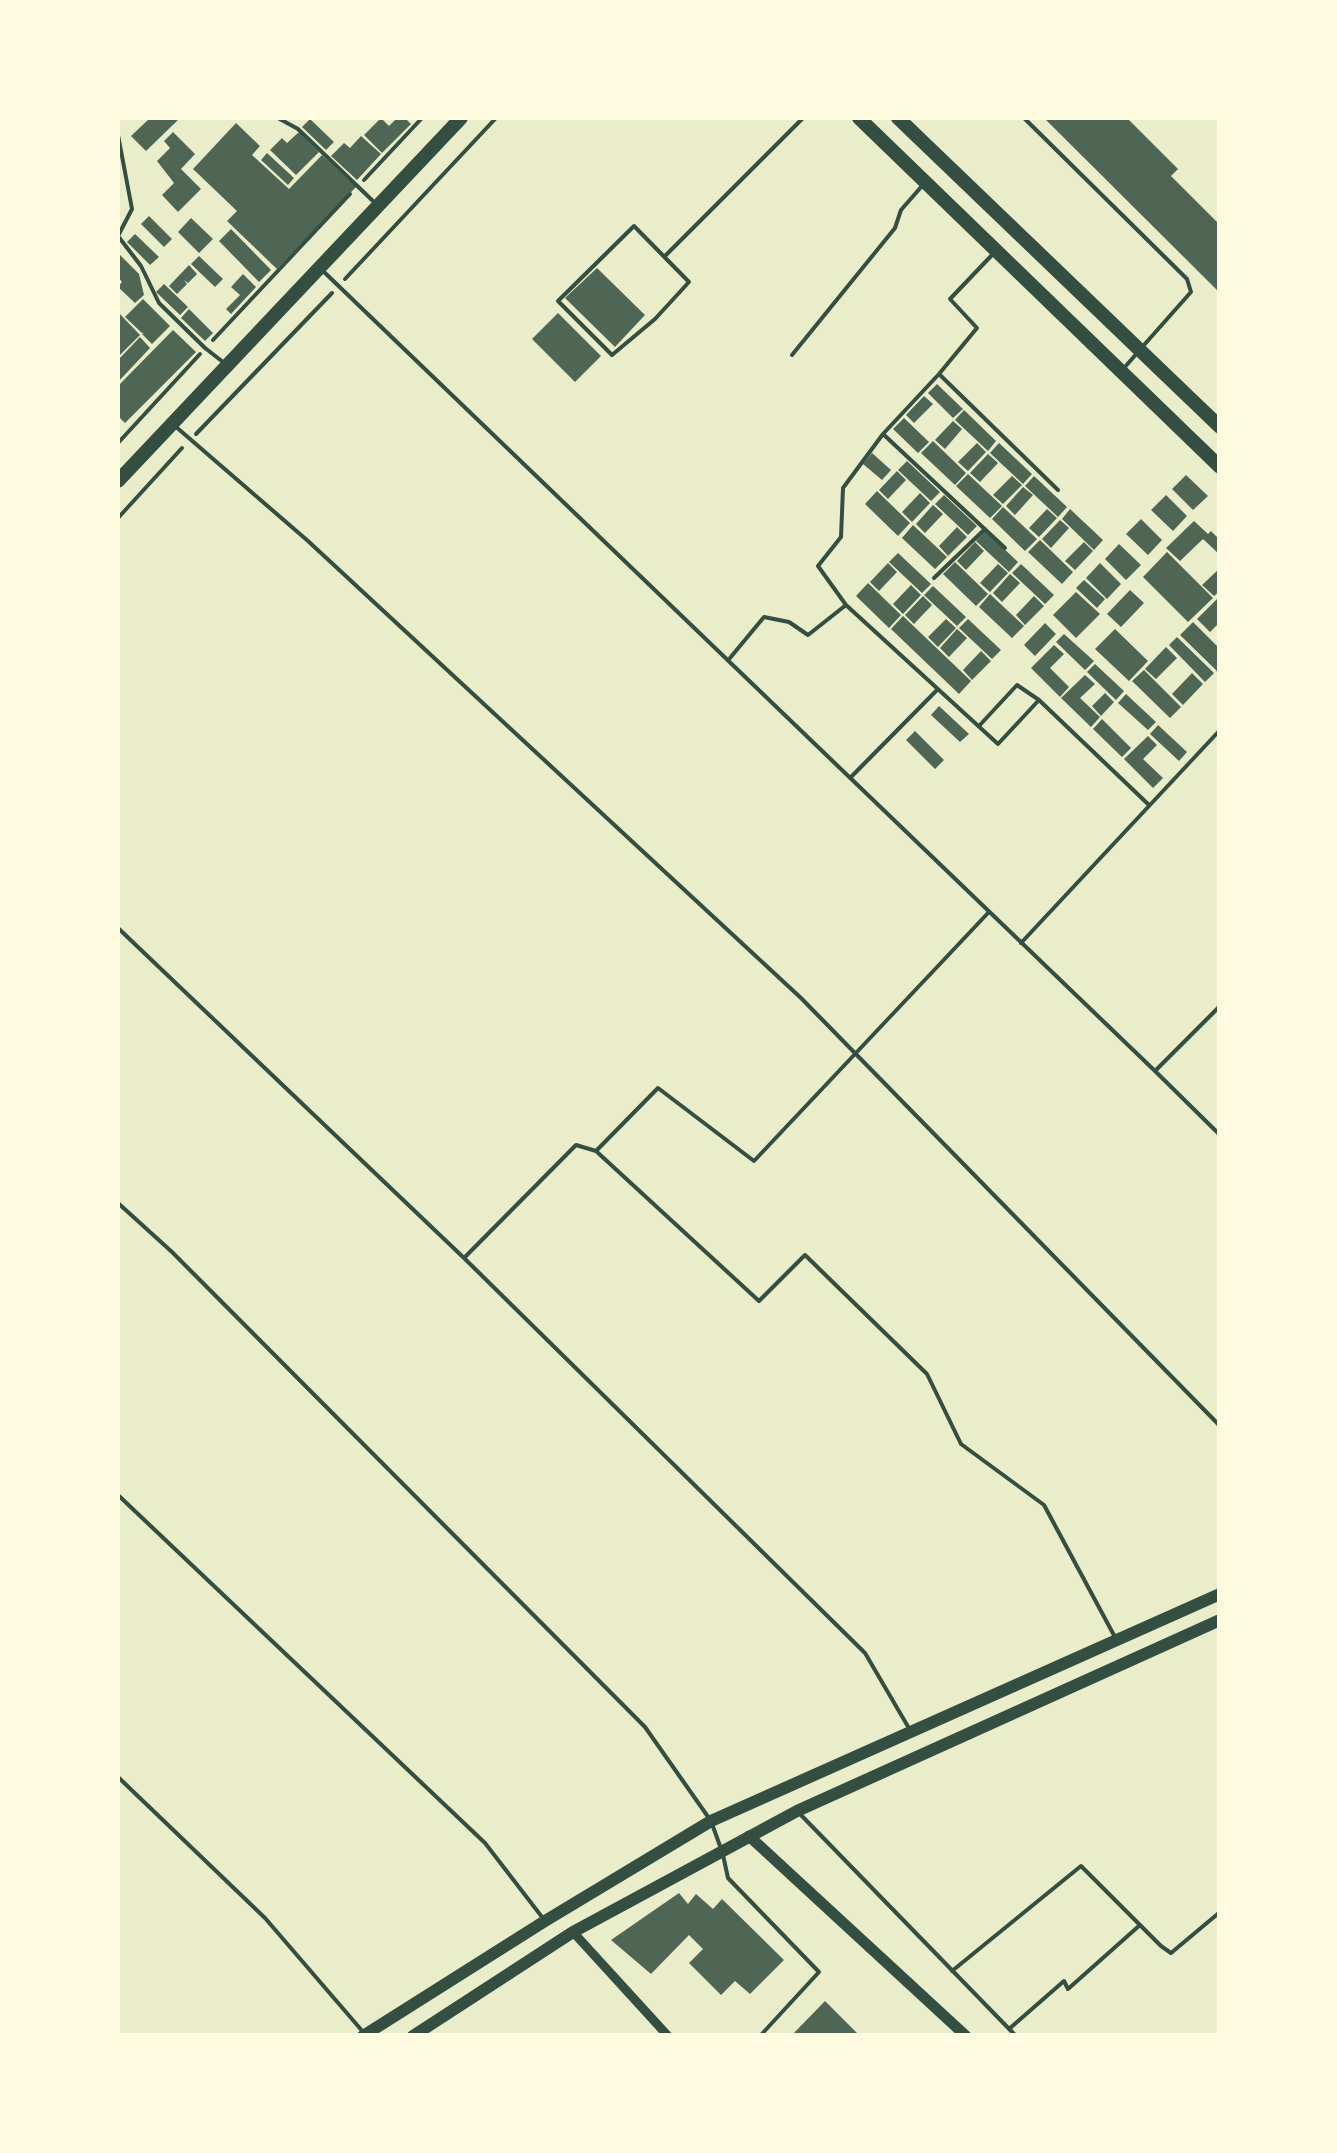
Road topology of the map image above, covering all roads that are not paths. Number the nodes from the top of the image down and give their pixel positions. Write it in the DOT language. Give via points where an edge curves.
graph roads {
  1 [pos="278,118"];
  2 [pos="460,118"];
  3 [pos="859,118"];
  4 [pos="898,118"];
  5 [pos="1024,118"];
  6 [pos="118,135"];
  7 [pos="926,182"];
  8 [pos="377,205"];
  9 [pos="118,236"];
  10 [pos="996,250"];
  11 [pos="318,266"];
  12 [pos="1140,350"];
  13 [pos="792,355"];
  14 [pos="227,365"];
  15 [pos="1120,371"];
  16 [pos="939,374"];
  17 [pos="171,422"];
  18 [pos="1220,427"];
  19 [pos="884,434"];
  20 [pos="1220,467"];
  21 [pos="118,481"];
  22 [pos="1058,490"];
  23 [pos="985,530"];
  24 [pos="1005,548"];
  25 [pos="934,578"];
  26 [pos="846,605"];
  27 [pos="728,660"];
  28 [pos="938,689"];
  29 [pos="1038,700"];
  30 [pos="979,726"];
  31 [pos="1220,730"];
  32 [pos="850,778"];
  33 [pos="1149,806"];
  34 [pos="989,912"];
  35 [pos="118,928"];
  36 [pos="1021,943"];
  37 [pos="1220,1006"];
  38 [pos="856,1055"];
  39 [pos="1155,1070"];
  40 [pos="1220,1135"];
  41 [pos="596,1151"];
  42 [pos="118,1203"];
  43 [pos="464,1258"];
  44 [pos="1220,1426"];
  45 [pos="118,1496"];
  46 [pos="1220,1594"];
  47 [pos="1220,1620"];
  48 [pos="1116,1640"];
  49 [pos="910,1730"];
  50 [pos="118,1777"];
  51 [pos="797,1811"];
  52 [pos="710,1821"];
  53 [pos="749,1836"];
  54 [pos="722,1850"];
  55 [pos="1220,1912"];
  56 [pos="544,1921"];
  57 [pos="1140,1925"];
  58 [pos="574,1932"];
  59 [pos="952,1970"];
  60 [pos="1009,2029"];
  61 [pos="364,2035"];
  62 [pos="412,2036"];
  63 [pos="668,2036"];
  64 [pos="760,2036"];
  65 [pos="966,2036"];
  66 [pos="1016,2036"];
  1 -- 8 [label="lane" via="298,128"];
  2 -- 8 [label="main road"];
  3 -- 7 [label="main road"];
  4 -- 12 [label="main road"];
  5 -- 12 [label="lane" via="1187,278 1191,292"];
  6 -- 9 [label="lane" via="132,209"];
  7 -- 10 [label="main road"];
  7 -- 13 [label="lane"];
  8 -- 11 [label="main road"];
  9 -- 14 [label="lane" via="159,303"];
  10 -- 15 [label="main road"];
  10 -- 16 [label="lane" via="950,299 977,328"];
  11 -- 14 [label="main road"];
  11 -- 27 [label="lane"];
  12 -- 15 [label="lane"];
  12 -- 18 [label="main road"];
  14 -- 17 [label="main road"];
  15 -- 20 [label="main road"];
  16 -- 19 [label="lane"];
  16 -- 22 [label="lane"];
  17 -- 21 [label="main road"];
  17 -- 38 [label="lane" via="351,581"];
  19 -- 23 [label="lane"];
  19 -- 26 [label="lane" via="843,488 841,537 818,566"];
  23 -- 24 [label="lane"];
  23 -- 25 [label="lane"];
  26 -- 27 [label="lane" via="808,634 764,617"];
  26 -- 28 [label="lane"];
  27 -- 32 [label="lane"];
  28 -- 30 [label="lane"];
  28 -- 32 [label="lane"];
  29 -- 30 [label="lane" via="1017,685"];
  29 -- 30 [label="lane" via="998,744"];
  29 -- 33 [label="lane"];
  31 -- 33 [label="lane"];
  32 -- 34 [label="lane"];
  33 -- 36 [label="lane"];
  34 -- 36 [label="lane"];
  34 -- 38 [label="lane"];
  35 -- 43 [label="lane"];
  36 -- 39 [label="lane"];
  37 -- 39 [label="lane"];
  38 -- 41 [label="lane" via="754,1161 658,1088"];
  38 -- 44 [label="lane"];
  39 -- 40 [label="lane"];
  41 -- 43 [label="lane" via="576,1145"];
  41 -- 48 [label="lane" via="759,1301 805,1255 927,1374 961,1444 1044,1506"];
  42 -- 52 [label="lane" via="645,1727"];
  43 -- 49 [label="lane" via="865,1654"];
  45 -- 56 [label="lane" via="484,1843"];
  46 -- 48 [label="main road"];
  47 -- 51 [label="main road"];
  48 -- 49 [label="main road"];
  49 -- 52 [label="main road"];
  50 -- 61 [label="lane" via="266,1918"];
  51 -- 53 [label="main road"];
  51 -- 59 [label="lane"];
  52 -- 54 [label="lane"];
  52 -- 56 [label="main road"];
  53 -- 54 [label="main road"];
  53 -- 65 [label="street"];
  54 -- 58 [label="main road"];
  54 -- 64 [label="lane" via="728,1878 819,1972"];
  55 -- 57 [label="lane" via="1170,1953"];
  56 -- 61 [label="main road"];
  57 -- 59 [label="lane" via="1081,1866"];
  57 -- 60 [label="lane" via="1068,1989 1064,1981"];
  58 -- 62 [label="main road"];
  58 -- 63 [label="street"];
  59 -- 60 [label="lane"];
  60 -- 66 [label="lane"];
}
